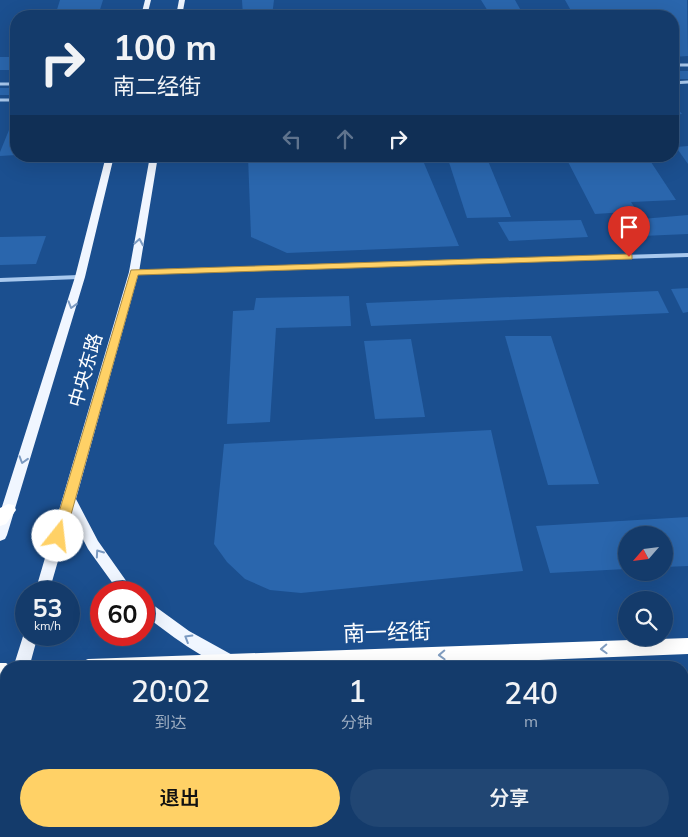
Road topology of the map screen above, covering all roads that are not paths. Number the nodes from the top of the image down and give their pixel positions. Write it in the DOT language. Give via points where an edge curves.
graph roads {
  1 [pos="109,162"];
  2 [pos="153,162"];
  3 [pos="688,255"];
  4 [pos="134,272"];
  5 [pos="80,277"];
  6 [pos="0,280"];
  7 [pos="69,499"];
  8 [pos="4,514"];
  9 [pos="0,535"];
  10 [pos="45,581"];
  11 [pos="119,581"];
  12 [pos="155,615"];
  13 [pos="27,646"];
  14 [pos="688,646"];
  15 [pos="23,661"];
  16 [pos="228,661"];
  17 [pos="259,661"];
  1 -- 5 [label="main road, 中央东路"];
  4 -- 2 [label="main road, 中央东路, one-way"];
  3 -- 4 [label="street"];
  4 -- 7 [label="main road, 中央东路"];
  5 -- 6 [label="street"];
  5 -- 8 [label="main road, 中央东路, one-way"];
  7 -- 10 [label="main road, 中央东路"];
  11 -- 7 [label="main road, one-way" via="93,545"];
  8 -- 9 [label="main road, 中央东路"];
  16 -- 12 [label="main road, one-way"];
  13 -- 15 [label="main road"];
  14 -- 17 [label="highway, 南一经街, one-way"];
}
